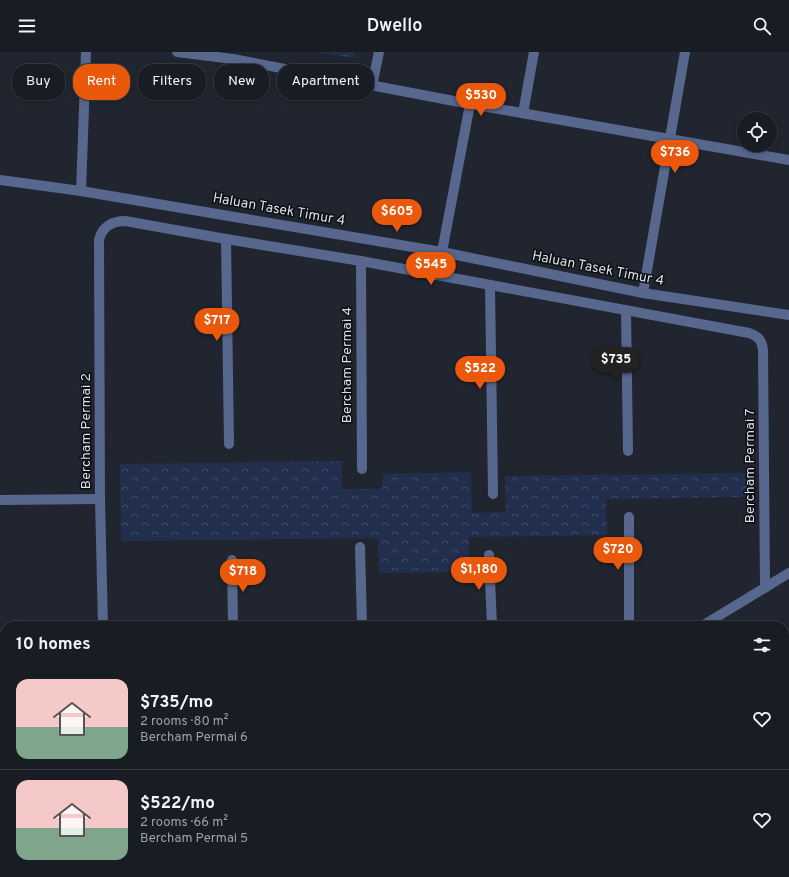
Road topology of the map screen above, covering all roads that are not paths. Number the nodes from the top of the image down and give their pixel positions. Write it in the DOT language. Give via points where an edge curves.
graph roads {
  1 [pos="86,52"];
  2 [pos="177,52"];
  3 [pos="379,52"];
  4 [pos="534,52"];
  5 [pos="685,52"];
  6 [pos="233,56"];
  7 [pos="277,65"];
  8 [pos="374,76"];
  9 [pos="374,86"];
  10 [pos="470,104"];
  11 [pos="523,113"];
  12 [pos="669,139"];
  13 [pos="789,160"];
  14 [pos="0,180"];
  15 [pos="81,191"];
  16 [pos="226,239"];
  17 [pos="442,252"];
  18 [pos="361,262"];
  19 [pos="490,285"];
  20 [pos="643,293"];
  21 [pos="626,311"];
  22 [pos="789,315"];
  23 [pos="229,444"];
  24 [pos="628,451"];
  25 [pos="362,468"];
  26 [pos="493,494"];
  27 [pos="100,499"];
  28 [pos="0,500"];
  29 [pos="628,517"];
  30 [pos="360,547"];
  31 [pos="489,555"];
  32 [pos="232,560"];
  33 [pos="789,573"];
  34 [pos="764,588"];
  35 [pos="103,621"];
  36 [pos="233,621"];
  37 [pos="362,621"];
  38 [pos="492,621"];
  39 [pos="629,621"];
  40 [pos="710,621"];
  1 -- 15 [label="street"];
  2 -- 6 [label="street"];
  3 -- 8 [label="street"];
  4 -- 11 [label="street"];
  5 -- 12 [label="street"];
  6 -- 7 [label="street"];
  9 -- 10 [label="street"];
  10 -- 11 [label="street"];
  10 -- 17 [label="street"];
  11 -- 12 [label="street"];
  12 -- 13 [label="street"];
  12 -- 20 [label="street"];
  14 -- 15 [label="street, Haluan Tasek Timur 4"];
  15 -- 17 [label="street, Haluan Tasek Timur 4"];
  16 -- 18 [label="street"];
  16 -- 23 [label="street"];
  16 -- 27 [label="street, Bercham Permai 2" via="125,221 110,224 102,231 99,240"];
  17 -- 20 [label="street, Haluan Tasek Timur 4"];
  18 -- 19 [label="street"];
  18 -- 25 [label="street, Bercham Permai 4"];
  19 -- 21 [label="street"];
  19 -- 26 [label="street"];
  20 -- 22 [label="street, Haluan Tasek Timur 4"];
  21 -- 24 [label="street"];
  21 -- 34 [label="street, Bercham Permai 7" via="749,333 759,338 762,344"];
  27 -- 28 [label="street"];
  27 -- 35 [label="street, Bercham Permai 2"];
  29 -- 39 [label="street"];
  30 -- 37 [label="street"];
  31 -- 38 [label="street"];
  32 -- 36 [label="street"];
  33 -- 34 [label="street"];
  34 -- 40 [label="street"];
}
